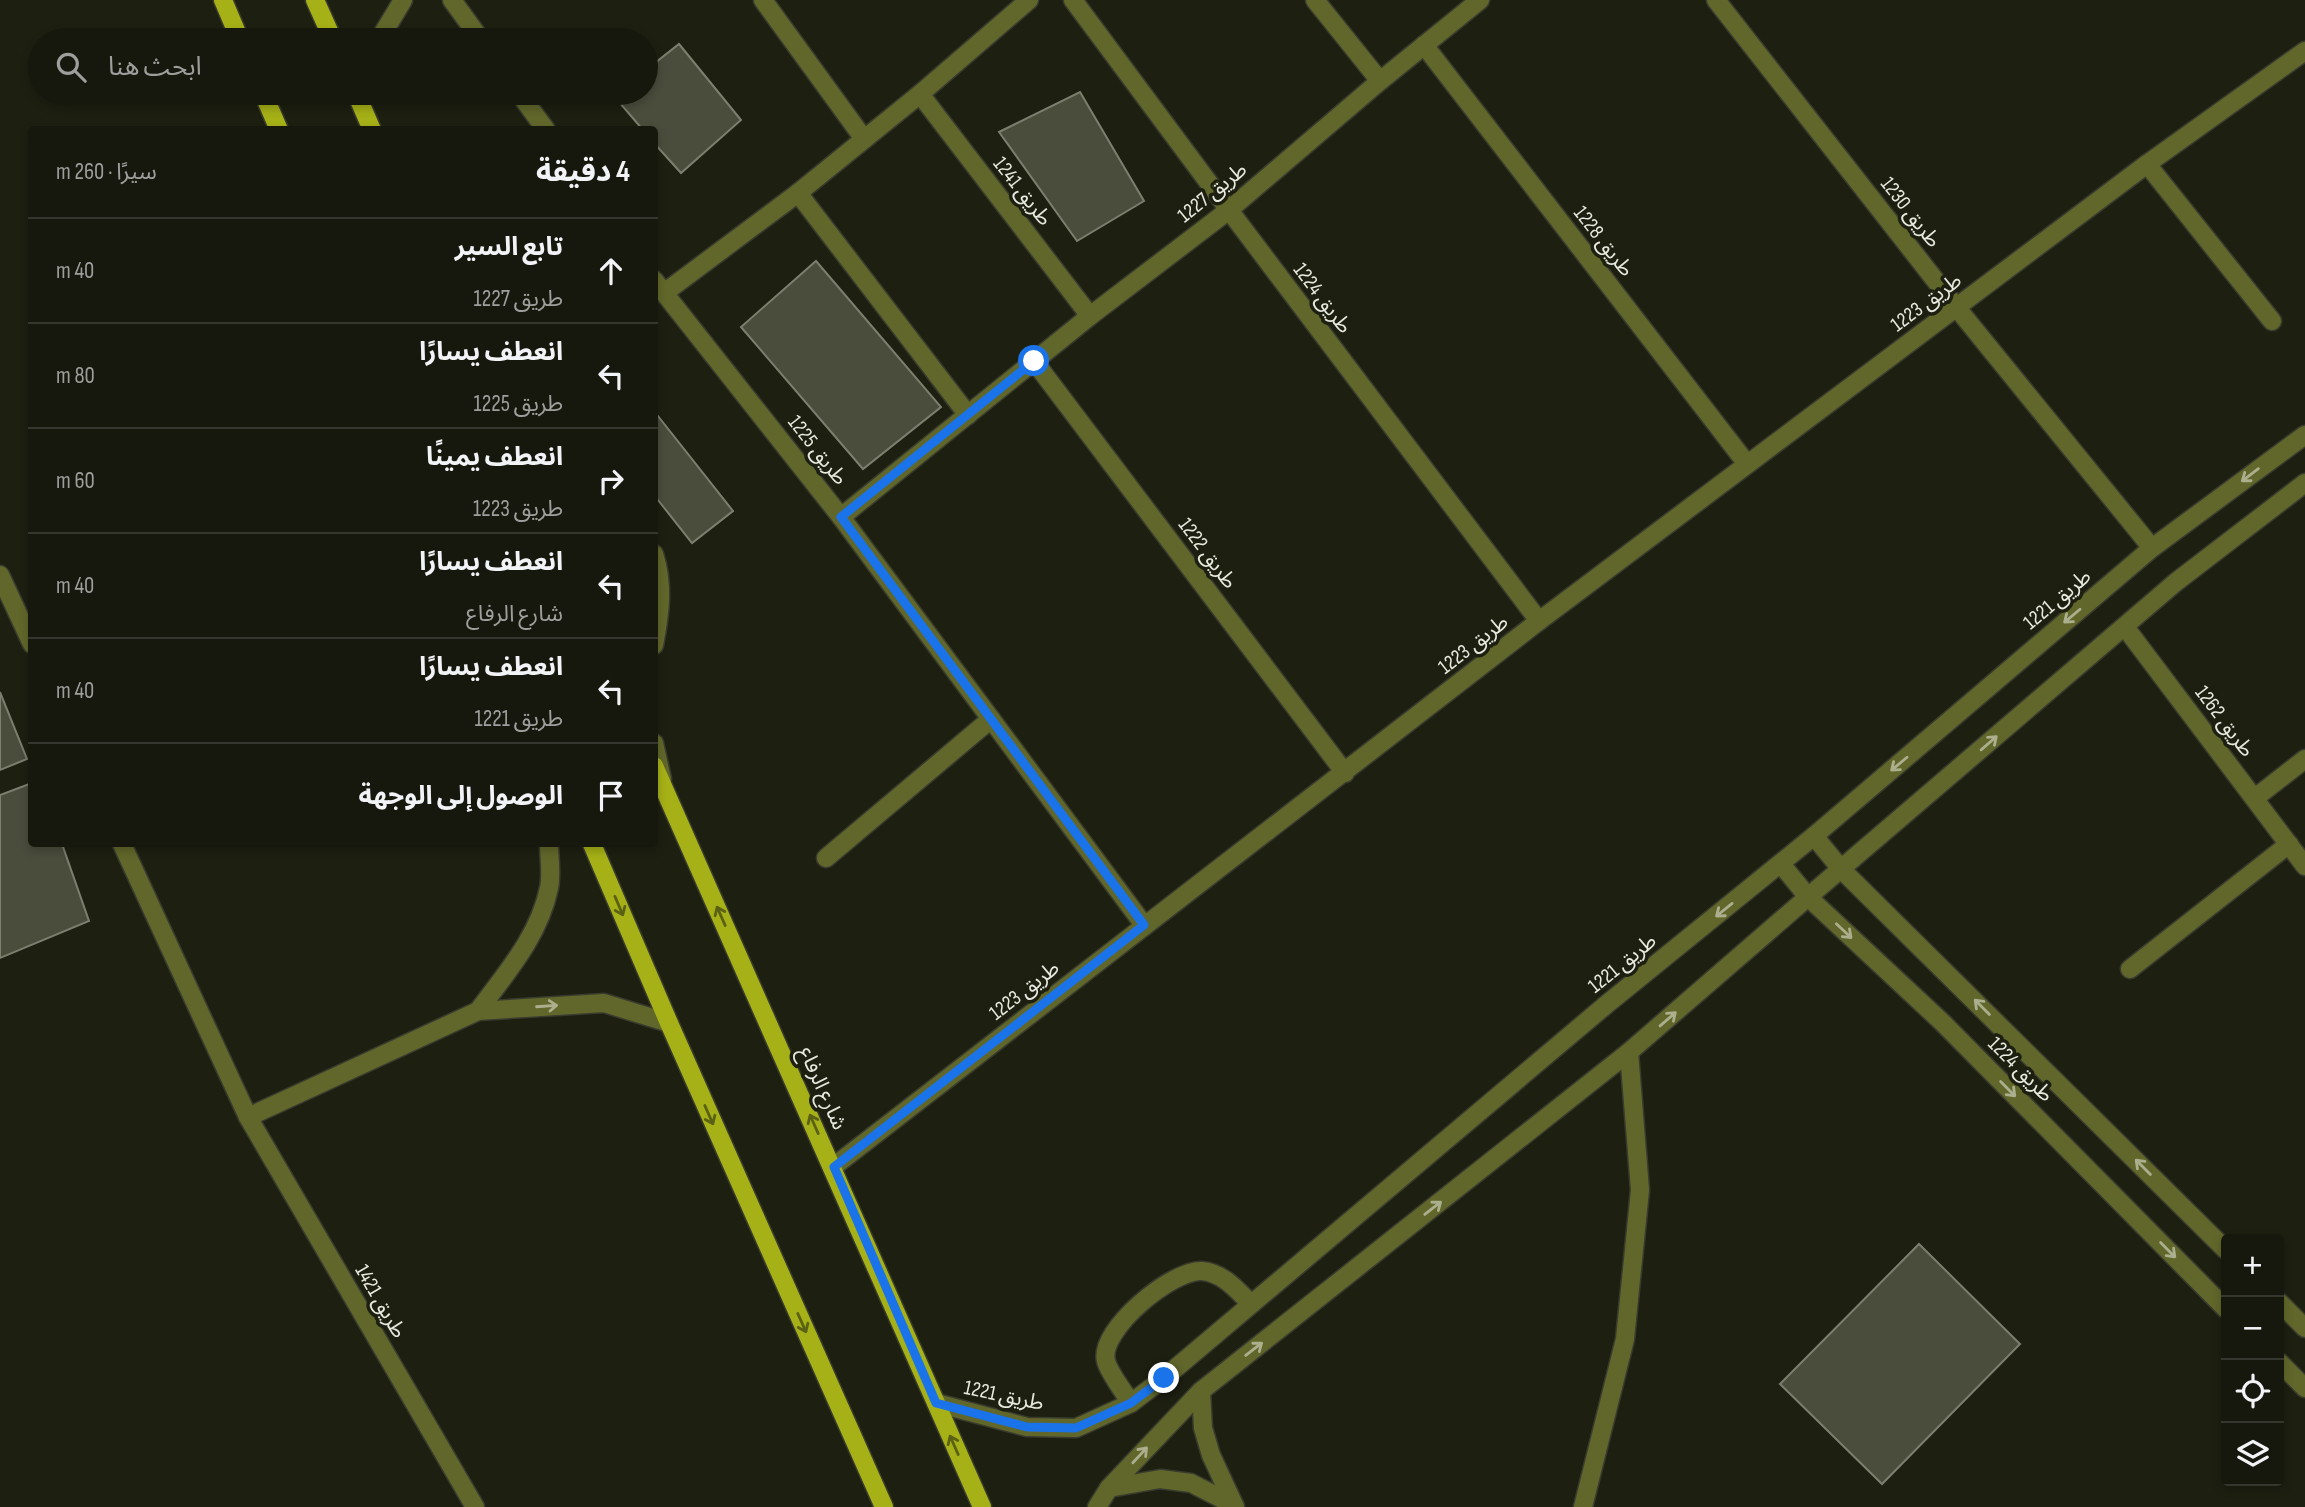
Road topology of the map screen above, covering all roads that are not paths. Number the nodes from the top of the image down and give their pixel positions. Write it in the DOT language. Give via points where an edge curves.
graph roads {
  1 [pos="223,0"];
  2 [pos="315,0"];
  3 [pos="403,0"];
  4 [pos="452,0"];
  5 [pos="763,0"];
  6 [pos="1029,0"];
  7 [pos="1073,0"];
  8 [pos="1315,0"];
  9 [pos="1480,0"];
  10 [pos="1716,0"];
  11 [pos="235,28"];
  12 [pos="328,28"];
  13 [pos="386,28"];
  14 [pos="472,28"];
  15 [pos="1424,45"];
  16 [pos="2305,51"];
  17 [pos="1380,81"];
  18 [pos="920,94"];
  19 [pos="268,105"];
  20 [pos="361,105"];
  21 [pos="528,105"];
  22 [pos="277,126"];
  23 [pos="370,126"];
  24 [pos="543,126"];
  25 [pos="864,139"];
  26 [pos="2147,164"];
  27 [pos="797,193"];
  28 [pos="1229,210"];
  29 [pos="659,286"];
  30 [pos="1957,308"];
  31 [pos="1090,316"];
  32 [pos="2272,321"];
  33 [pos="1034,361"];
  34 [pos="968,415"];
  35 [pos="2305,435"];
  36 [pos="1747,464"];
  37 [pos="2305,483"];
  38 [pos="841,517"];
  39 [pos="2152,548"];
  40 [pos="0,575"];
  41 [pos="658,577"];
  42 [pos="1539,621"];
  43 [pos="658,626"];
  44 [pos="2125,627"];
  45 [pos="28,635"];
  46 [pos="991,719"];
  47 [pos="2305,759"];
  48 [pos="658,762"];
  49 [pos="1345,773"];
  50 [pos="658,775"];
  51 [pos="663,786"];
  52 [pos="2255,798"];
  53 [pos="1814,836"];
  54 [pos="2289,844"];
  55 [pos="123,847"];
  56 [pos="549,847"];
  57 [pos="593,847"];
  58 [pos="826,859"];
  59 [pos="1781,864"];
  60 [pos="2305,866"];
  61 [pos="1841,869"];
  62 [pos="1808,897"];
  63 [pos="1144,925"];
  64 [pos="2130,969"];
  65 [pos="478,1011"];
  66 [pos="669,1023"];
  67 [pos="1629,1052"];
  68 [pos="248,1117"];
  69 [pos="834,1167"];
  70 [pos="2221,1245"];
  71 [pos="1250,1303"];
  72 [pos="2221,1304"];
  73 [pos="2284,1307"];
  74 [pos="2305,1328"];
  75 [pos="2284,1367"];
  76 [pos="2305,1388"];
  77 [pos="1201,1391"];
  78 [pos="936,1403"];
  79 [pos="1131,1403"];
  80 [pos="1109,1488"];
  81 [pos="1235,1506"];
  82 [pos="475,1507"];
  83 [pos="884,1507"];
  84 [pos="982,1507"];
  85 [pos="1097,1507"];
  86 [pos="1583,1507"];
  1 -- 11 [label="main road"];
  2 -- 12 [label="main road"];
  3 -- 13 [label="street"];
  4 -- 14 [label="street"];
  5 -- 25 [label="street"];
  6 -- 18 [label="street"];
  7 -- 28 [label="street, طريق 1224"];
  8 -- 17 [label="street"];
  9 -- 15 [label="street, طريق 1227"];
  10 -- 30 [label="street, طريق 1230"];
  15 -- 17 [label="street, طريق 1227"];
  15 -- 36 [label="street, طريق 1228"];
  16 -- 26 [label="street, طريق 1223"];
  17 -- 28 [label="street, طريق 1227"];
  18 -- 25 [label="street"];
  18 -- 31 [label="street, طريق 1241"];
  19 -- 22 [label="main road"];
  20 -- 23 [label="main road"];
  21 -- 24 [label="street"];
  25 -- 27 [label="street"];
  26 -- 30 [label="street, طريق 1223"];
  26 -- 32 [label="street"];
  27 -- 29 [label="street"];
  27 -- 34 [label="street"];
  28 -- 31 [label="street, طريق 1227"];
  28 -- 42 [label="street, طريق 1224"];
  29 -- 38 [label="street, طريق 1225"];
  30 -- 36 [label="street, طريق 1223"];
  30 -- 39 [label="street, طريق 1230"];
  31 -- 33 [label="street, طريق 1227"];
  33 -- 34 [label="street, طريق 1227"];
  33 -- 49 [label="street, طريق 1222"];
  34 -- 38 [label="street, طريق 1227"];
  35 -- 39 [label="street, طريق 1221, one-way"];
  36 -- 42 [label="street, طريق 1223"];
  37 -- 44 [label="street"];
  38 -- 46 [label="street, طريق 1225"];
  39 -- 53 [label="street, طريق 1221, one-way"];
  40 -- 45 [label="street"];
  41 -- 43 [label="street"];
  42 -- 49 [label="street, طريق 1223"];
  44 -- 52 [label="street, طريق 1262"];
  61 -- 44 [label="street, one-way"];
  46 -- 58 [label="street"];
  46 -- 63 [label="street, طريق 1225"];
  47 -- 52 [label="street"];
  48 -- 51 [label="street"];
  49 -- 63 [label="street, طريق 1223"];
  50 -- 51 [label="main road, شارع الرفاع"];
  69 -- 51 [label="main road, شارع الرفاع, one-way"];
  52 -- 54 [label="street, طريق 1262"];
  53 -- 59 [label="street, طريق 1221"];
  53 -- 61 [label="street, طريق 1224"];
  54 -- 60 [label="street, طريق 1262"];
  54 -- 64 [label="street"];
  55 -- 68 [label="street, طريق 1421"];
  56 -- 65 [label="street" via="550,885 541,917 525,948"];
  57 -- 66 [label="main road, one-way"];
  59 -- 62 [label="street, طريق 1224"];
  59 -- 71 [label="street, طريق 1221, one-way"];
  61 -- 62 [label="street"];
  70 -- 61 [label="street, طريق 1224, one-way"];
  67 -- 62 [label="street, one-way"];
  62 -- 72 [label="street, طريق 1224, one-way" via="1943,1023"];
  63 -- 69 [label="street, طريق 1223"];
  65 -- 66 [label="street, one-way" via="604,1003"];
  65 -- 68 [label="street"];
  66 -- 83 [label="main road, one-way"];
  77 -- 67 [label="street, one-way"];
  67 -- 86 [label="street" via="1640,1190 1626,1326"];
  68 -- 82 [label="street, طريق 1421"];
  69 -- 78 [label="main road, شارع الرفاع"];
  71 -- 79 [label="street, طريق 1221"];
  71 -- 79 [label="street" via="1226,1279 1202,1271 1180,1275 1160,1287 1108,1341 1106,1360"];
  73 -- 74 [label="street"];
  75 -- 76 [label="street"];
  80 -- 77 [label="street, one-way"];
  77 -- 81 [label="street" via="1203,1428"];
  78 -- 79 [label="street, طريق 1221" via="1027,1427 1076,1428"];
  84 -- 78 [label="main road, شارع الرفاع, one-way"];
  80 -- 81 [label="street" via="1160,1479 1180,1481"];
  80 -- 85 [label="street"];
}
